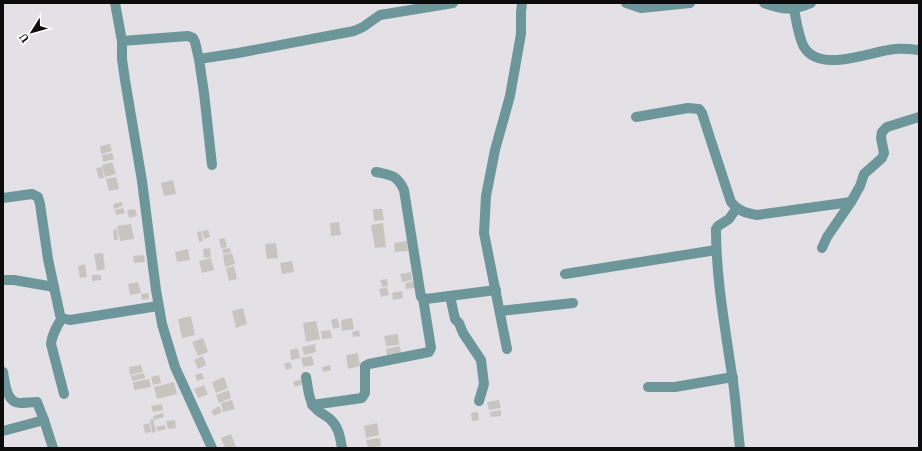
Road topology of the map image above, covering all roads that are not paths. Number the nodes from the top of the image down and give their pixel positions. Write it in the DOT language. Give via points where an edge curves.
graph roads {
  1 [pos="115,3"];
  2 [pos="453,3"];
  3 [pos="522,3"];
  4 [pos="626,3"];
  5 [pos="690,3"];
  6 [pos="764,3"];
  7 [pos="811,3"];
  8 [pos="431,4"];
  9 [pos="794,9"];
  10 [pos="122,41"];
  11 [pos="919,50"];
  12 [pos="200,59"];
  13 [pos="636,117"];
  14 [pos="919,117"];
  15 [pos="212,165"];
  16 [pos="376,172"];
  17 [pos="3,198"];
  18 [pos="851,202"];
  19 [pos="736,209"];
  20 [pos="822,248"];
  21 [pos="716,250"];
  22 [pos="565,274"];
  23 [pos="3,280"];
  24 [pos="54,287"];
  25 [pos="496,290"];
  26 [pos="450,296"];
  27 [pos="423,298"];
  28 [pos="573,303"];
  29 [pos="158,306"];
  30 [pos="500,311"];
  31 [pos="62,318"];
  32 [pos="507,349"];
  33 [pos="3,372"];
  34 [pos="306,377"];
  35 [pos="733,377"];
  36 [pos="648,387"];
  37 [pos="64,394"];
  38 [pos="479,402"];
  39 [pos="312,405"];
  40 [pos="44,420"];
  41 [pos="3,431"];
  42 [pos="53,448"];
  43 [pos="212,448"];
  44 [pos="342,448"];
  45 [pos="740,448"];
  1 -- 10 [label="street"];
  2 -- 8 [label="street"];
  3 -- 25 [label="street" via="521,34 512,89 495,150 486,196 484,233"];
  4 -- 5 [label="street" via="641,8"];
  6 -- 9 [label="street" via="778,8"];
  7 -- 9 [label="street"];
  8 -- 12 [label="street" via="380,15 354,31"];
  9 -- 11 [label="street" via="803,46 817,58 834,61 893,49"];
  10 -- 12 [label="street" via="188,36 193,38"];
  10 -- 29 [label="street" via="122,59 142,181"];
  12 -- 15 [label="street"];
  13 -- 19 [label="street" via="688,108 699,109 731,202"];
  14 -- 18 [label="street" via="887,127 882,132 882,158 864,174"];
  16 -- 27 [label="street" via="393,175 404,190 420,295"];
  17 -- 24 [label="street" via="32,194 38,197"];
  18 -- 19 [label="street" via="757,216"];
  18 -- 20 [label="street"];
  19 -- 21 [label="street" via="729,219 716,229"];
  21 -- 22 [label="street"];
  21 -- 35 [label="street"];
  23 -- 24 [label="street"];
  24 -- 31 [label="street"];
  25 -- 26 [label="street"];
  25 -- 30 [label="street"];
  26 -- 27 [label="street"];
  26 -- 38 [label="street" via="456,319 481,360 484,384"];
  27 -- 39 [label="street" via="431,348 429,352 365,366 365,393 362,398"];
  28 -- 30 [label="street"];
  29 -- 31 [label="street" via="70,320"];
  29 -- 43 [label="street" via="175,367"];
  30 -- 32 [label="street"];
  31 -- 37 [label="street" via="55,329 51,344"];
  33 -- 40 [label="street" via="12,400 21,403 37,402"];
  34 -- 39 [label="street"];
  35 -- 36 [label="street" via="675,387"];
  35 -- 45 [label="street"];
  39 -- 44 [label="street" via="337,427"];
  40 -- 41 [label="street"];
  40 -- 42 [label="street"];
}
